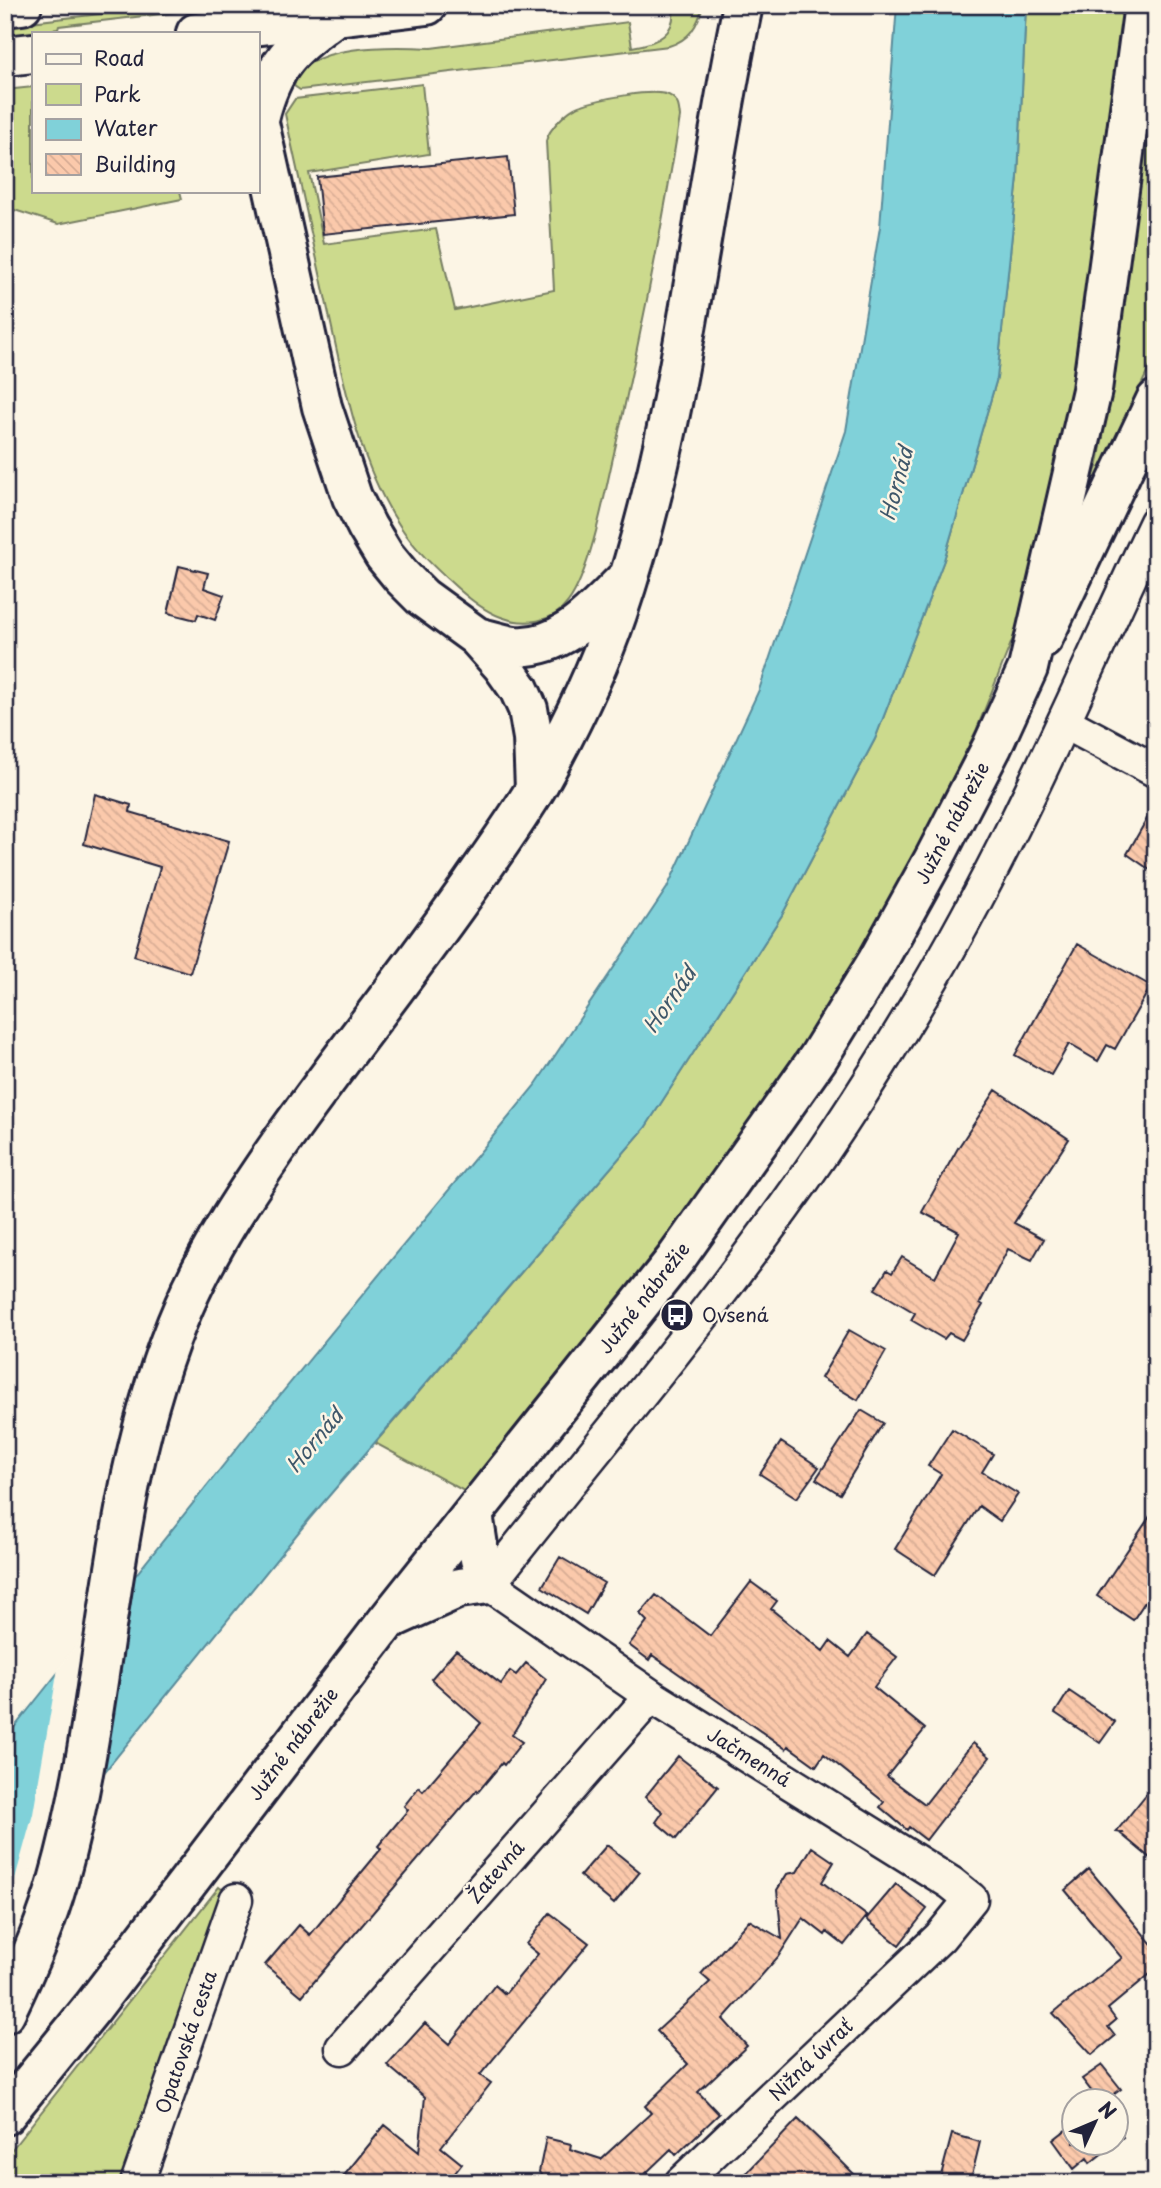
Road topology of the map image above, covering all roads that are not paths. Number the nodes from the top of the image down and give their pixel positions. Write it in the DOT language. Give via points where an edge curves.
graph roads {
  1 [pos="22,5"];
  2 [pos="426,5"];
  3 [pos="743,5"];
  4 [pos="1144,5"];
  5 [pos="5,7"];
  6 [pos="337,15"];
  7 [pos="204,32"];
  8 [pos="32,52"];
  9 [pos="5,56"];
  10 [pos="259,113"];
  11 [pos="259,121"];
  12 [pos="1156,400"];
  13 [pos="1156,522"];
  14 [pos="629,577"];
  15 [pos="477,637"];
  16 [pos="1028,668"];
  17 [pos="1064,722"];
  18 [pos="1156,771"];
  19 [pos="535,789"];
  20 [pos="473,1514"];
  21 [pos="489,1584"];
  22 [pos="387,1621"];
  23 [pos="651,1696"];
  24 [pos="236,1900"];
  25 [pos="940,1937"];
  26 [pos="5,2013"];
  27 [pos="342,2048"];
  28 [pos="5,2115"];
  29 [pos="137,2183"];
  30 [pos="681,2183"];
  1 -- 5 [label="main road"];
  2 -- 6 [label="main road"];
  3 -- 14 [label="main road" via="682,351"];
  4 -- 16 [label="main road" via="1092,390"];
  6 -- 7 [label="main road"];
  6 -- 10 [label="main road" via="290,52 276,71"];
  8 -- 9 [label="main road"];
  11 -- 15 [label="main road" via="319,396 352,498 378,546 402,577"];
  12 -- 16 [label="main road, Južné nábrežie"];
  13 -- 17 [label="street"];
  14 -- 15 [label="main road" via="590,615 552,640 514,646"];
  14 -- 19 [label="main road" via="593,675"];
  15 -- 19 [label="main road" via="508,673 528,709"];
  16 -- 20 [label="main road, Južné nábrežie" via="934,859 818,1058 675,1260"];
  17 -- 18 [label="street"];
  17 -- 21 [label="street" via="982,890 849,1113 736,1272"];
  19 -- 26 [label="main road" via="447,919 256,1179 183,1308 161,1366 127,1492 85,1754 58,1882 27,1968"];
  20 -- 21 [label="main road"];
  20 -- 22 [label="main road, Južné nábrežie"];
  21 -- 22 [label="main road" via="459,1588"];
  21 -- 23 [label="street, Jačmenná"];
  22 -- 28 [label="main road, Južné nábrežie"];
  23 -- 25 [label="street, Jačmenná" via="971,1899"];
  23 -- 27 [label="street, Žatevná"];
  24 -- 29 [label="street, Opatovská cesta"];
  25 -- 30 [label="street, Nižná úvrať"];
}
